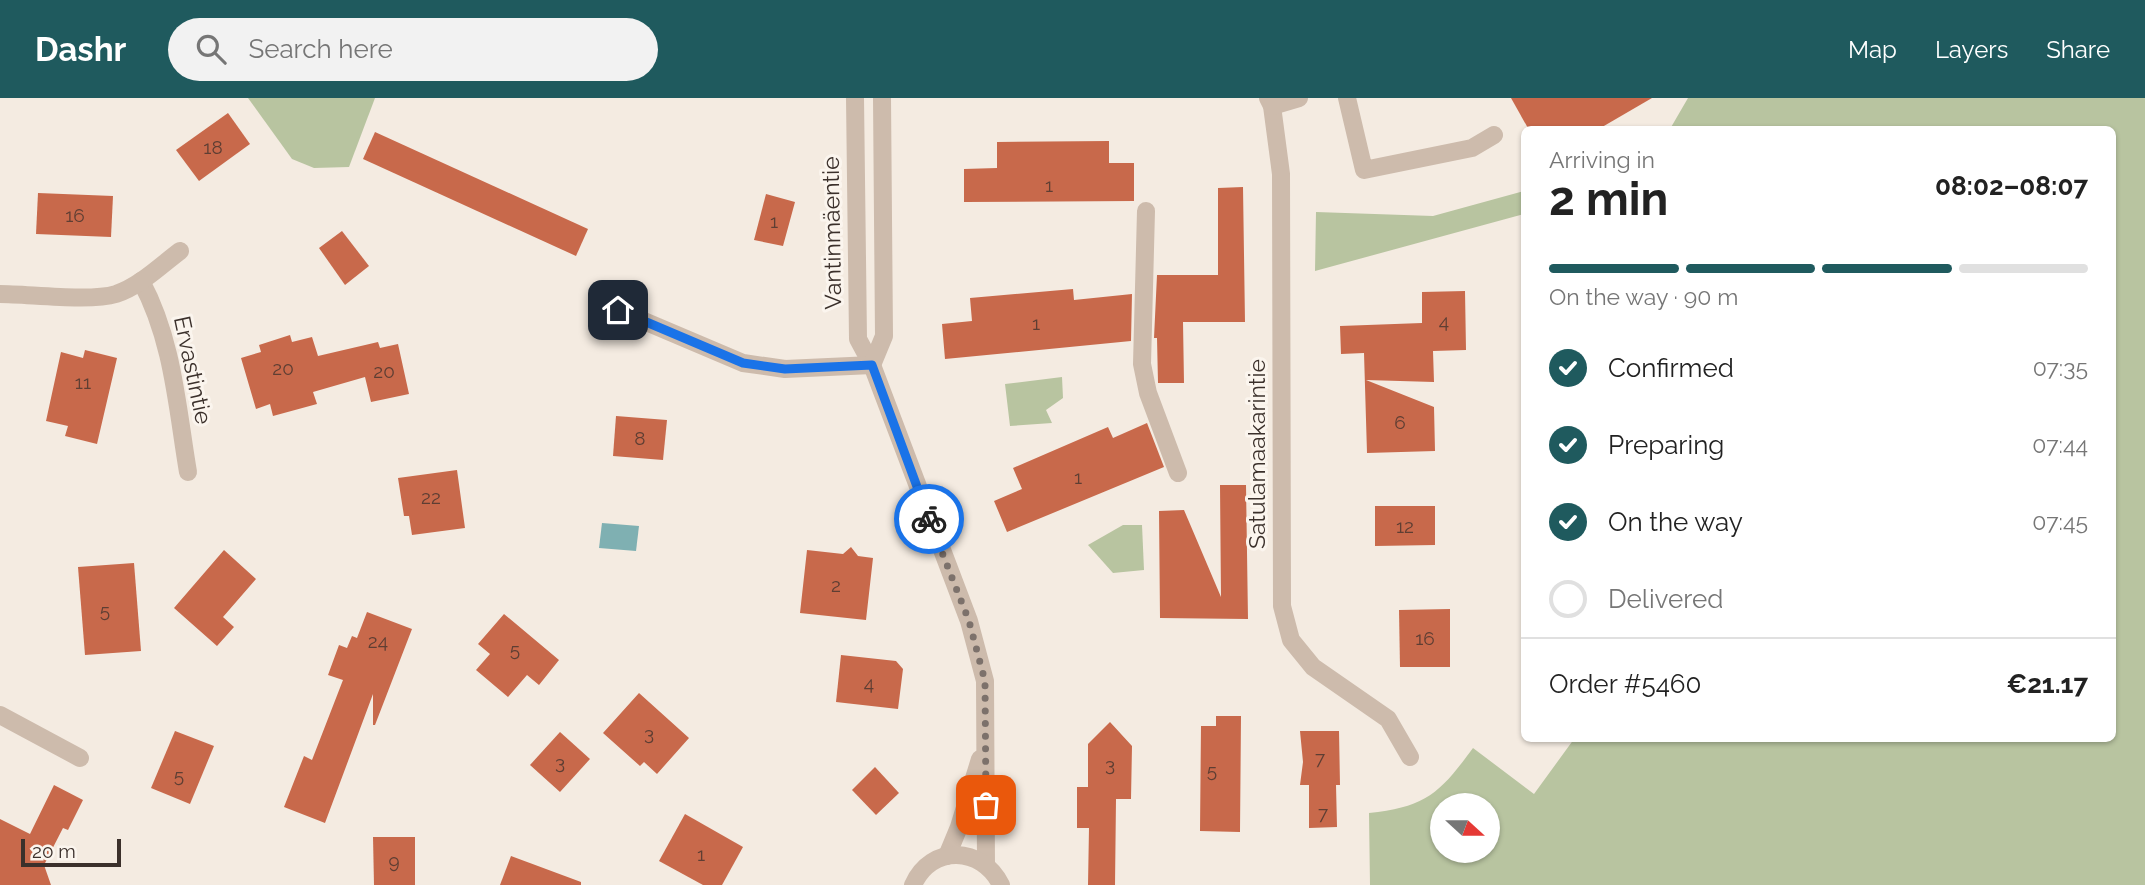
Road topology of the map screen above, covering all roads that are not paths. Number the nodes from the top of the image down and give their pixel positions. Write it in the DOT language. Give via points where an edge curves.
graph roads {
  1 [pos="855,98"];
  2 [pos="882,98"];
  3 [pos="1299,98"];
  4 [pos="1347,98"];
  5 [pos="1270,102"];
  6 [pos="1494,135"];
  7 [pos="1146,211"];
  8 [pos="180,251"];
  9 [pos="141,281"];
  10 [pos="0,293"];
  11 [pos="618,310"];
  12 [pos="872,365"];
  13 [pos="188,472"];
  14 [pos="1178,473"];
  15 [pos="0,715"];
  16 [pos="986,738"];
  17 [pos="1410,757"];
  18 [pos="80,758"];
  19 [pos="947,856"];
  20 [pos="986,865"];
  21 [pos="913,885"];
  22 [pos="1000,885"];
  1 -- 12 [label="street, Vantinmäentie" via="858,339"];
  2 -- 12 [label="street" via="884,336"];
  3 -- 5 [label="street"];
  4 -- 6 [label="street" via="1364,170 1472,148"];
  5 -- 17 [label="street, Satulamaakarintie" via="1281,174 1283,606 1291,640 1313,667 1388,719"];
  7 -- 14 [label="street" via="1142,364"];
  8 -- 9 [label="street"];
  9 -- 10 [label="street" via="99,297"];
  9 -- 13 [label="street, Ervastintie" via="168,347"];
  11 -- 12 [label="street" via="743,363 785,369"];
  12 -- 16 [label="street, Vantinmäentie" via="969,621 985,681"];
  15 -- 18 [label="street"];
  16 -- 19 [label="street, Vantinmäentie"];
  16 -- 20 [label="street, Vantinmäentie"];
  19 -- 20 [label="street" via="967,856"];
  19 -- 21 [label="street" via="924,868"];
  20 -- 22 [label="street"];
}
